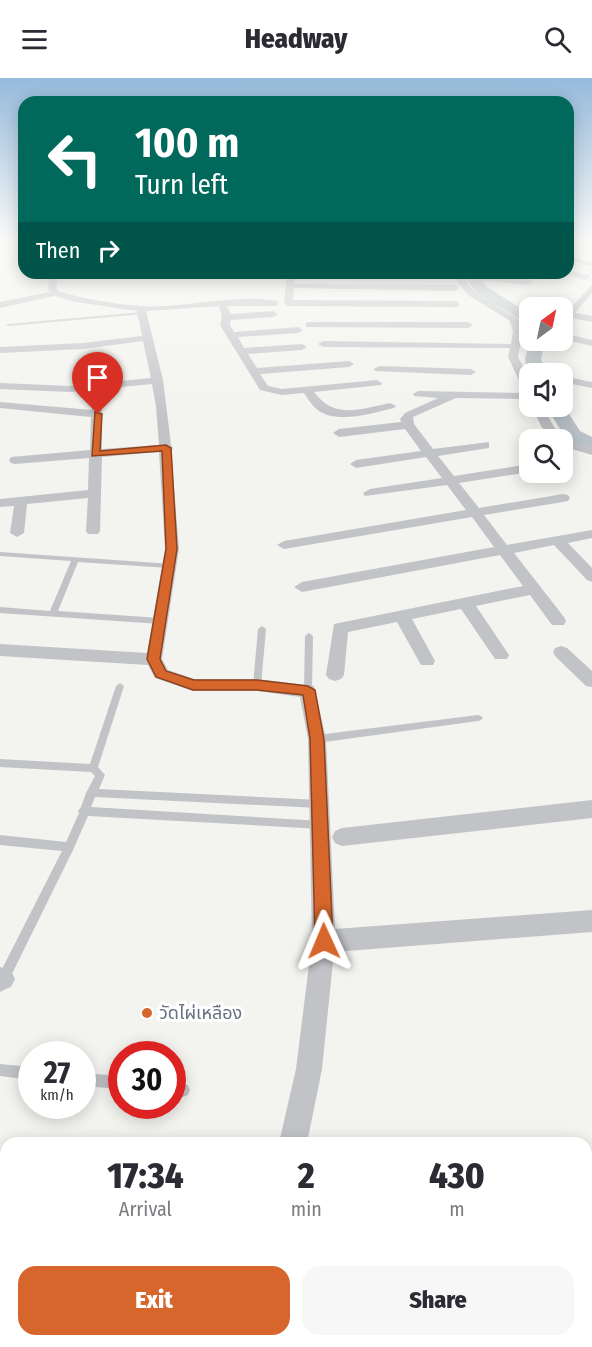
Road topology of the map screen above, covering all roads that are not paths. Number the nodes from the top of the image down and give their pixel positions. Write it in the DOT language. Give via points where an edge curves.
graph roads {
  1 [pos="17,301"];
  2 [pos="88,301"];
  3 [pos="288,301"];
  4 [pos="463,301"];
  5 [pos="484,301"];
  6 [pos="222,303"];
  7 [pos="275,303"];
  8 [pos="350,304"];
  9 [pos="0,305"];
  10 [pos="490,305"];
  11 [pos="467,309"];
  12 [pos="142,311"];
  13 [pos="284,313"];
  14 [pos="573,316"];
  15 [pos="227,317"];
  16 [pos="592,319"];
  17 [pos="8,325"];
  18 [pos="309,325"];
  19 [pos="350,325"];
  20 [pos="297,330"];
  21 [pos="231,335"];
  22 [pos="147,336"];
  23 [pos="573,339"];
  24 [pos="592,343"];
  25 [pos="0,344"];
  26 [pos="323,344"];
  27 [pos="475,345"];
  28 [pos="507,345"];
  29 [pos="302,347"];
  30 [pos="0,350"];
  31 [pos="242,351"];
  32 [pos="349,364"];
  33 [pos="437,366"];
  34 [pos="380,369"];
  35 [pos="519,370"];
  36 [pos="255,371"];
  37 [pos="471,372"];
  38 [pos="158,380"];
  39 [pos="573,381"];
  40 [pos="377,383"];
  41 [pos="592,385"];
  42 [pos="0,386"];
  43 [pos="307,390"];
  44 [pos="98,394"];
  45 [pos="418,394"];
  46 [pos="519,394"];
  47 [pos="447,395"];
  48 [pos="0,405"];
  49 [pos="390,406"];
  50 [pos="98,414"];
  51 [pos="408,425"];
  52 [pos="339,433"];
  53 [pos="485,445"];
  54 [pos="573,445"];
  55 [pos="166,448"];
  56 [pos="592,451"];
  57 [pos="428,452"];
  58 [pos="95,454"];
  59 [pos="15,460"];
  60 [pos="356,464"];
  61 [pos="519,470"];
  62 [pos="450,481"];
  63 [pos="95,493"];
  64 [pos="370,493"];
  65 [pos="563,498"];
  66 [pos="21,501"];
  67 [pos="0,503"];
  68 [pos="476,514"];
  69 [pos="93,531"];
  70 [pos="17,533"];
  71 [pos="592,534"];
  72 [pos="556,539"];
  73 [pos="284,545"];
  74 [pos="501,550"];
  75 [pos="0,554"];
  76 [pos="76,559"];
  77 [pos="169,566"];
  78 [pos="592,577"];
  79 [pos="303,587"];
  80 [pos="533,589"];
  81 [pos="465,602"];
  82 [pos="0,610"];
  83 [pos="53,613"];
  84 [pos="402,616"];
  85 [pos="160,621"];
  86 [pos="558,621"];
  87 [pos="262,629"];
  88 [pos="309,636"];
  89 [pos="0,650"];
  90 [pos="561,652"];
  91 [pos="501,655"];
  92 [pos="154,659"];
  93 [pos="427,661"];
  94 [pos="335,675"];
  95 [pos="592,681"];
  96 [pos="257,685"];
  97 [pos="120,686"];
  98 [pos="308,690"];
  99 [pos="478,718"];
  100 [pos="317,739"];
  101 [pos="0,763"];
  102 [pos="93,768"];
  103 [pos="91,793"];
  104 [pos="592,809"];
  105 [pos="83,811"];
  106 [pos="320,814"];
  107 [pos="342,837"];
  108 [pos="0,840"];
  109 [pos="69,847"];
  110 [pos="592,921"];
  111 [pos="324,941"];
  112 [pos="1,981"];
  113 [pos="0,1070"];
  114 [pos="18,1072"];
  115 [pos="294,1137"];
  1 -- 9 [label="street"];
  2 -- 12 [label="street"];
  3 -- 8 [label="street"];
  4 -- 11 [label="street"];
  5 -- 10 [label="street"];
  6 -- 7 [label="street"];
  6 -- 12 [label="street"];
  6 -- 15 [label="street"];
  8 -- 11 [label="street"];
  8 -- 19 [label="street"];
  10 -- 11 [label="street"];
  10 -- 35 [label="street" via="514,320 517,327 513,357"];
  11 -- 19 [label="street"];
  11 -- 27 [label="street"];
  12 -- 17 [label="lane"];
  12 -- 22 [label="street"];
  13 -- 15 [label="street"];
  14 -- 16 [label="street"];
  15 -- 21 [label="street" via="225,325"];
  18 -- 19 [label="street"];
  20 -- 21 [label="street"];
  21 -- 31 [label="street"];
  22 -- 25 [label="street"];
  22 -- 30 [label="street" via="83,346"];
  22 -- 38 [label="street"];
  23 -- 24 [label="street"];
  26 -- 27 [label="street"];
  27 -- 28 [label="street"];
  29 -- 31 [label="street"];
  31 -- 36 [label="street"];
  32 -- 36 [label="street"];
  33 -- 34 [label="street"];
  33 -- 37 [label="street"];
  33 -- 47 [label="street"];
  36 -- 43 [label="street" via="264,388 272,391"];
  38 -- 42 [label="street" via="69,389"];
  38 -- 55 [label="street"];
  39 -- 41 [label="street"];
  40 -- 43 [label="street"];
  43 -- 49 [label="street" via="330,412"];
  44 -- 50 [label="street"];
  45 -- 47 [label="street"];
  46 -- 47 [label="street"];
  47 -- 51 [label="street" via="409,415"];
  48 -- 50 [label="street"];
  50 -- 58 [label="street"];
  51 -- 52 [label="street"];
  51 -- 57 [label="street"];
  53 -- 57 [label="street"];
  54 -- 56 [label="street"];
  55 -- 58 [label="street"];
  55 -- 77 [label="street" via="172,549"];
  57 -- 60 [label="street"];
  57 -- 62 [label="street"];
  58 -- 59 [label="street"];
  58 -- 63 [label="street"];
  61 -- 62 [label="street"];
  62 -- 64 [label="street"];
  62 -- 68 [label="street"];
  63 -- 66 [label="street"];
  63 -- 69 [label="street"];
  65 -- 68 [label="street"];
  66 -- 67 [label="street"];
  66 -- 70 [label="street"];
  68 -- 73 [label="street"];
  68 -- 74 [label="street"];
  71 -- 72 [label="street"];
  72 -- 74 [label="street"];
  72 -- 78 [label="street"];
  74 -- 79 [label="street"];
  74 -- 80 [label="street"];
  75 -- 76 [label="lane"];
  76 -- 77 [label="lane"];
  76 -- 83 [label="lane"];
  77 -- 85 [label="street"];
  80 -- 81 [label="street"];
  80 -- 86 [label="street"];
  81 -- 84 [label="street"];
  81 -- 91 [label="street"];
  82 -- 83 [label="lane"];
  83 -- 85 [label="lane"];
  84 -- 93 [label="street"];
  84 -- 94 [label="street" via="340,628"];
  85 -- 92 [label="street"];
  87 -- 96 [label="lane"];
  88 -- 98 [label="lane"];
  89 -- 92 [label="street"];
  90 -- 95 [label="street"];
  92 -- 96 [label="street" via="161,674 193,685"];
  96 -- 98 [label="street"];
  97 -- 102 [label="lane"];
  98 -- 100 [label="street"];
  99 -- 100 [label="lane"];
  100 -- 106 [label="street"];
  101 -- 102 [label="lane"];
  102 -- 103 [label="lane" via="100,775"];
  103 -- 105 [label="lane"];
  103 -- 106 [label="lane"];
  104 -- 107 [label="street"];
  105 -- 106 [label="lane"];
  105 -- 109 [label="lane"];
  106 -- 111 [label="street"];
  108 -- 109 [label="lane"];
  109 -- 112 [label="lane"];
  110 -- 111 [label="street"];
  111 -- 115 [label="street" via="309,1069"];
  113 -- 114 [label="lane"];
}
